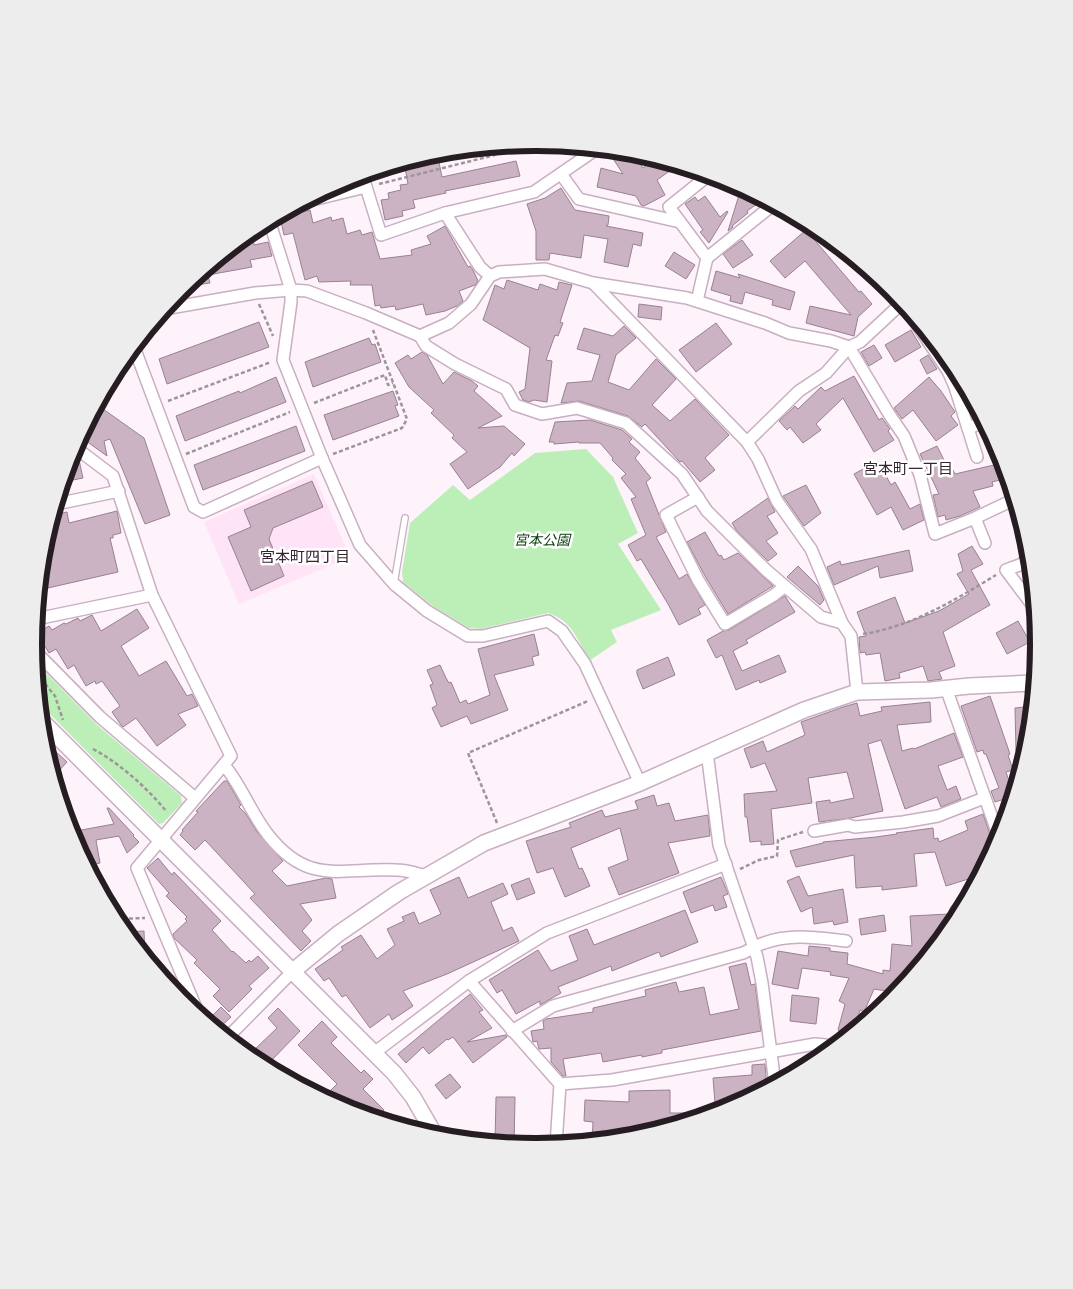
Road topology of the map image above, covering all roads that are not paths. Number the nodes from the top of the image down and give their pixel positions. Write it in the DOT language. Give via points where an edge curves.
graph roads {
  1 [pos="590,154"];
  2 [pos="561,174"];
  3 [pos="703,180"];
  4 [pos="364,182"];
  5 [pos="366,187"];
  6 [pos="330,196"];
  7 [pos="768,208"];
  8 [pos="445,213"];
  9 [pos="680,222"];
  10 [pos="272,228"];
  11 [pos="707,258"];
  12 [pos="490,276"];
  13 [pos="593,284"];
  14 [pos="292,290"];
  15 [pos="697,301"];
  16 [pos="177,306"];
  17 [pos="897,307"];
  18 [pos="420,336"];
  19 [pos="849,347"];
  20 [pos="137,355"];
  21 [pos="949,373"];
  22 [pos="979,424"];
  23 [pos="968,428"];
  24 [pos="747,442"];
  25 [pos="81,452"];
  26 [pos="977,457"];
  27 [pos="322,458"];
  28 [pos="119,491"];
  29 [pos="698,497"];
  30 [pos="64,502"];
  31 [pos="1009,502"];
  32 [pos="405,518"];
  33 [pos="975,518"];
  34 [pos="985,543"];
  35 [pos="1023,563"];
  36 [pos="394,584"];
  37 [pos="784,587"];
  38 [pos="1027,592"];
  39 [pos="152,595"];
  40 [pos="44,617"];
  41 [pos="842,623"];
  42 [pos="43,659"];
  43 [pos="1028,683"];
  44 [pos="946,688"];
  45 [pos="857,692"];
  46 [pos="50,729"];
  47 [pos="707,752"];
  48 [pos="224,765"];
  49 [pos="640,783"];
  50 [pos="195,798"];
  51 [pos="984,798"];
  52 [pos="995,828"];
  53 [pos="814,831"];
  54 [pos="161,839"];
  55 [pos="728,869"];
  56 [pos="427,876"];
  57 [pos="846,942"];
  58 [pos="754,948"];
  59 [pos="293,971"];
  60 [pos="469,981"];
  61 [pos="192,999"];
  62 [pos="512,1031"];
  63 [pos="232,1033"];
  64 [pos="825,1045"];
  65 [pos="771,1050"];
  66 [pos="374,1053"];
  67 [pos="774,1077"];
  68 [pos="560,1084"];
  69 [pos="432,1127"];
  70 [pos="556,1137"];
  1 -- 2 [label="street"];
  2 -- 8 [label="street" via="534,192"];
  2 -- 9 [label="street" via="579,199"];
  3 -- 9 [label="street" via="669,207"];
  4 -- 5 [label="street"];
  5 -- 6 [label="street"];
  5 -- 8 [label="street" via="381,235"];
  7 -- 11 [label="street"];
  8 -- 12 [label="street"];
  9 -- 11 [label="street"];
  10 -- 14 [label="street"];
  11 -- 15 [label="street"];
  12 -- 13 [label="street" via="499,272 545,269"];
  12 -- 18 [label="street" via="471,304 449,323"];
  13 -- 15 [label="street"];
  13 -- 24 [label="street"];
  14 -- 16 [label="street"];
  14 -- 18 [label="street" via="308,291"];
  14 -- 27 [label="street" via="283,360"];
  15 -- 19 [label="street" via="765,322 789,333"];
  17 -- 19 [label="street" via="860,342"];
  18 -- 29 [label="street" via="426,346 455,364 506,389 515,405 542,414 577,408 626,423 682,474"];
  19 -- 24 [label="street" via="830,370 799,391"];
  19 -- 33 [label="street" via="904,436 920,476 935,534"];
  20 -- 27 [label="street" via="194,507 203,512"];
  21 -- 23 [label="street"];
  22 -- 23 [label="street"];
  23 -- 26 [label="street"];
  24 -- 41 [label="street" via="777,501 811,549"];
  25 -- 28 [label="street" via="113,476"];
  27 -- 36 [label="street" via="360,545"];
  28 -- 30 [label="street"];
  28 -- 39 [label="street"];
  29 -- 37 [label="street" via="707,511"];
  29 -- 37 [label="street" via="666,515 698,580 725,624"];
  31 -- 33 [label="street"];
  32 -- 36 [label="lane"];
  33 -- 34 [label="street"];
  35 -- 38 [label="street" via="1006,570"];
  36 -- 49 [label="street" via="427,611 468,636 483,636 548,622 562,631 585,664"];
  37 -- 41 [label="street" via="821,617"];
  39 -- 40 [label="street"];
  39 -- 48 [label="street" via="231,756"];
  41 -- 45 [label="street" via="851,636"];
  42 -- 50 [label="street" via="100,717"];
  43 -- 44 [label="street"];
  44 -- 45 [label="street"];
  44 -- 51 [label="street"];
  45 -- 47 [label="street" via="804,710"];
  46 -- 54 [label="street"];
  47 -- 49 [label="street"];
  47 -- 55 [label="street" via="719,845"];
  48 -- 50 [label="street"];
  48 -- 56 [label="street" via="233,774 267,833 303,865 328,872 398,870"];
  49 -- 56 [label="street" via="484,843"];
  50 -- 54 [label="street"];
  51 -- 52 [label="street"];
  51 -- 53 [label="street" via="938,816"];
  54 -- 59 [label="street"];
  54 -- 61 [label="street" via="137,868"];
  55 -- 58 [label="street"];
  55 -- 60 [label="street" via="547,933"];
  56 -- 59 [label="street" via="338,934"];
  57 -- 58 [label="street" via="804,936 784,937"];
  58 -- 62 [label="street" via="553,1006"];
  58 -- 65 [label="street"];
  59 -- 63 [label="street"];
  59 -- 66 [label="street"];
  60 -- 62 [label="street"];
  60 -- 66 [label="street"];
  62 -- 68 [label="street"];
  64 -- 65 [label="street"];
  65 -- 67 [label="street"];
  65 -- 68 [label="street" via="612,1080"];
  66 -- 69 [label="street" via="414,1097"];
  68 -- 70 [label="street"];
}
